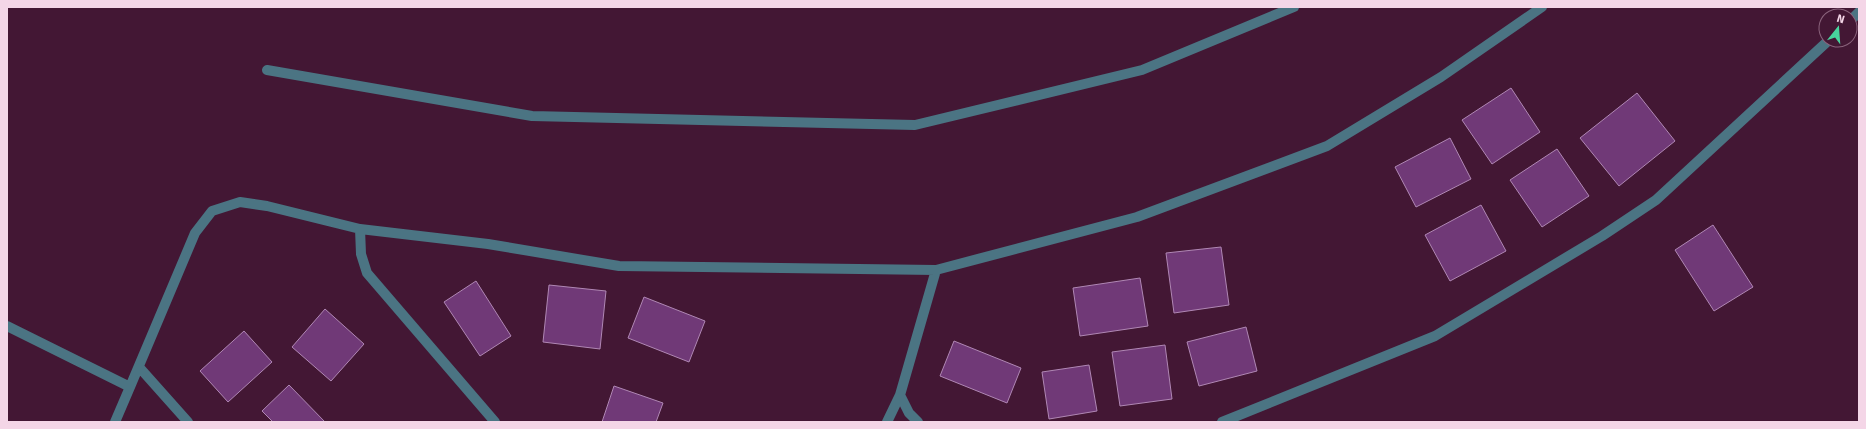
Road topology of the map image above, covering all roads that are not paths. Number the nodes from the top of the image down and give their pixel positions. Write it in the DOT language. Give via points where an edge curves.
graph roads {
  1 [pos="1294,7"];
  2 [pos="1542,7"];
  3 [pos="1820,48"];
  4 [pos="267,70"];
  5 [pos="360,229"];
  6 [pos="936,270"];
  7 [pos="7,326"];
  8 [pos="139,367"];
  9 [pos="130,388"];
  10 [pos="900,394"];
  11 [pos="115,422"];
  12 [pos="188,422"];
  13 [pos="495,422"];
  14 [pos="887,422"];
  15 [pos="918,422"];
  16 [pos="1222,422"];
  1 -- 4 [label="street" via="1142,70 915,125 532,116"];
  2 -- 6 [label="street" via="1442,77 1327,146 1137,217"];
  3 -- 16 [label="street" via="1656,200 1602,236 1435,336"];
  5 -- 6 [label="street" via="488,244 619,266"];
  5 -- 8 [label="street" via="267,206 240,202 212,211 195,233"];
  5 -- 13 [label="street" via="361,254 367,273"];
  6 -- 10 [label="street"];
  7 -- 9 [label="street"];
  8 -- 9 [label="street"];
  8 -- 12 [label="street"];
  9 -- 11 [label="street"];
  10 -- 14 [label="street"];
  10 -- 15 [label="street" via="908,413"];
}
